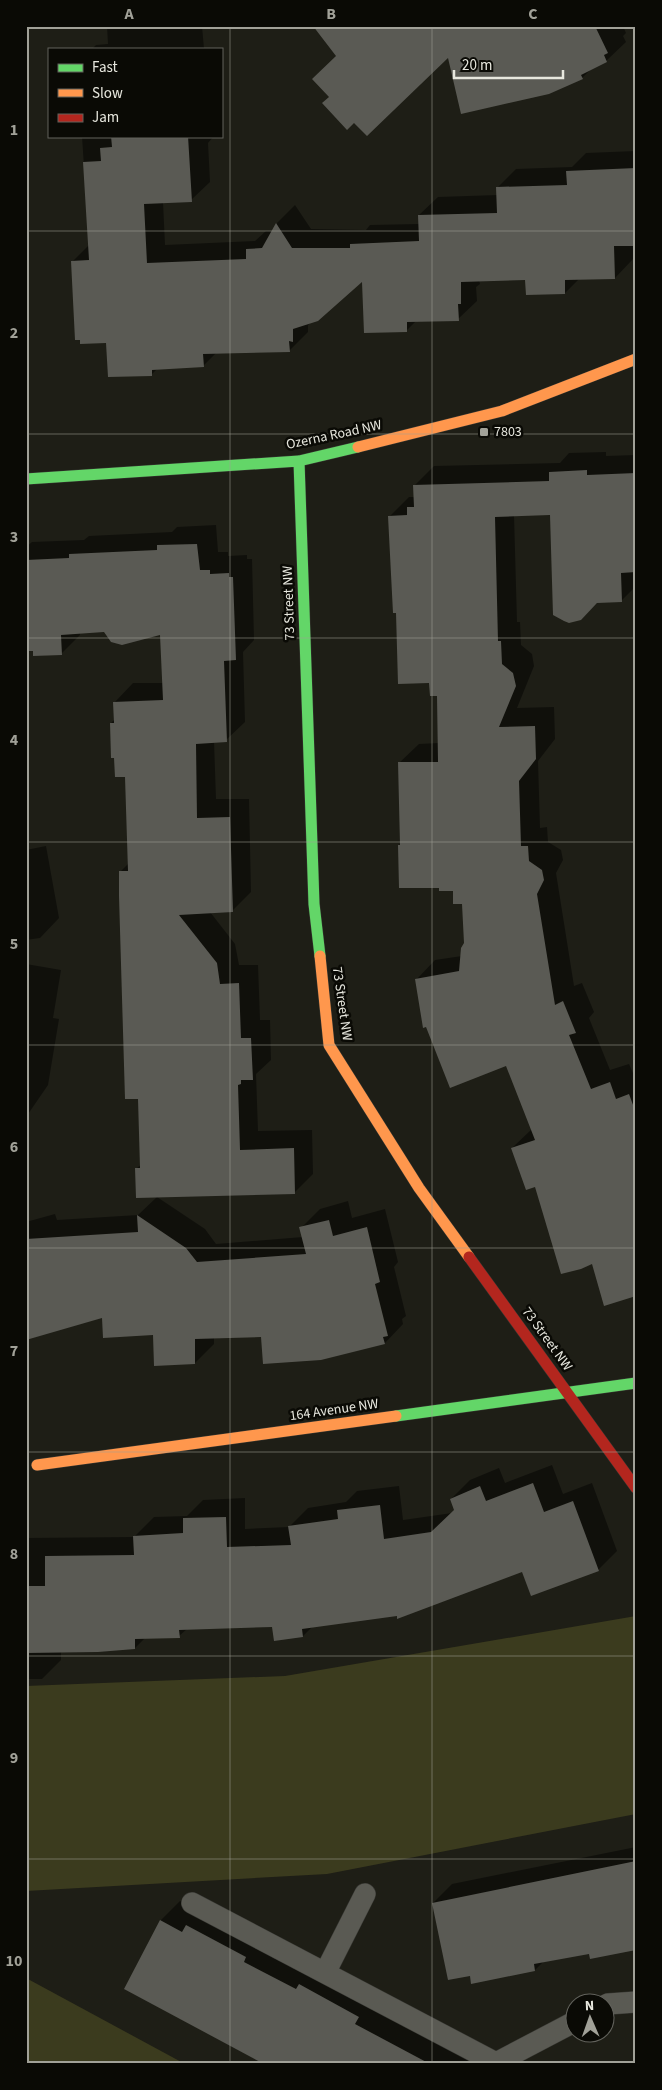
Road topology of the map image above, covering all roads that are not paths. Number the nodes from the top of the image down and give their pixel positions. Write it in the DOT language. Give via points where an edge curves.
graph roads {
  1 [pos="636,359"];
  2 [pos="299,461"];
  3 [pos="26,478"];
  4 [pos="636,1382"];
  5 [pos="568,1393"];
  6 [pos="37,1466"];
  7 [pos="636,1488"];
  8 [pos="364,1894"];
  9 [pos="192,1903"];
  10 [pos="325,1973"];
  11 [pos="636,2002"];
  12 [pos="614,2004"];
  13 [pos="564,2027"];
  14 [pos="497,2063"];
  1 -- 2 [label="street, Ozerna Road NW" via="502,410"];
  2 -- 3 [label="street, Ozerna Road NW"];
  2 -- 5 [label="street, 73 Street NW" via="314,904 330,1045 419,1188"];
  4 -- 5 [label="street, 164 Avenue NW"];
  5 -- 6 [label="street, 164 Avenue NW"];
  5 -- 7 [label="street, 73 Street NW"];
  8 -- 10 [label="lane"];
  9 -- 10 [label="lane"];
  10 -- 14 [label="lane"];
  11 -- 12 [label="lane"];
  13 -- 14 [label="lane"];
}
